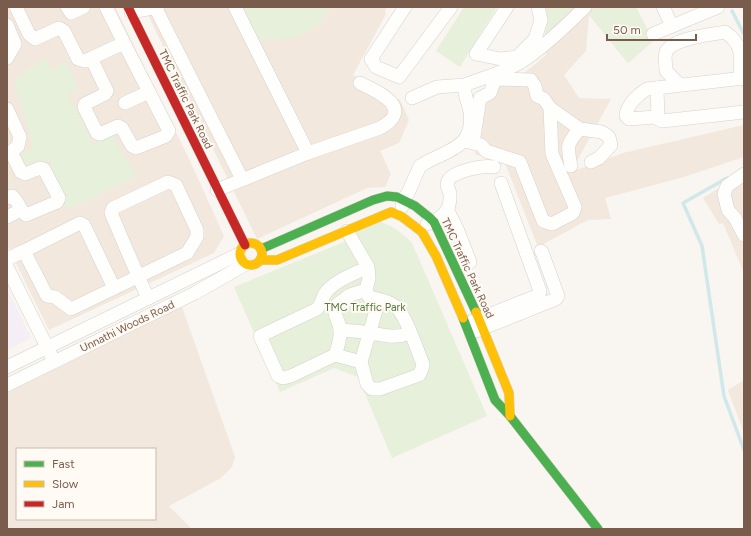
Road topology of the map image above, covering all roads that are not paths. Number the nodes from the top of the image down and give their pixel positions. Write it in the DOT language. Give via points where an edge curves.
graph roads {
  1 [pos="16,7"];
  2 [pos="67,7"];
  3 [pos="84,7"];
  4 [pos="106,7"];
  5 [pos="156,7"];
  6 [pos="235,7"];
  7 [pos="405,7"];
  8 [pos="451,7"];
  9 [pos="507,7"];
  10 [pos="538,7"];
  11 [pos="585,7"];
  12 [pos="663,7"];
  13 [pos="718,7"];
  14 [pos="129,10"];
  15 [pos="7,25"];
  16 [pos="672,26"];
  17 [pos="653,34"];
  18 [pos="124,43"];
  19 [pos="7,58"];
  20 [pos="91,58"];
  21 [pos="742,78"];
  22 [pos="360,83"];
  23 [pos="465,85"];
  24 [pos="680,86"];
  25 [pos="657,88"];
  26 [pos="149,92"];
  27 [pos="412,98"];
  28 [pos="125,103"];
  29 [pos="550,108"];
  30 [pos="7,109"];
  31 [pos="744,112"];
  32 [pos="474,117"];
  33 [pos="658,119"];
  34 [pos="580,128"];
  35 [pos="570,140"];
  36 [pos="469,142"];
  37 [pos="551,149"];
  38 [pos="9,153"];
  39 [pos="308,153"];
  40 [pos="590,162"];
  41 [pos="571,166"];
  42 [pos="494,167"];
  43 [pos="744,174"];
  44 [pos="242,179"];
  45 [pos="501,182"];
  46 [pos="217,190"];
  47 [pos="390,196"];
  48 [pos="7,198"];
  49 [pos="403,200"];
  50 [pos="21,210"];
  51 [pos="448,211"];
  52 [pos="396,214"];
  53 [pos="7,217"];
  54 [pos="434,222"];
  55 [pos="417,228"];
  56 [pos="347,232"];
  57 [pos="744,235"];
  58 [pos="261,249"];
  59 [pos="24,251"];
  60 [pos="541,251"];
  61 [pos="243,254"];
  62 [pos="7,259"];
  63 [pos="260,260"];
  64 [pos="470,262"];
  65 [pos="7,267"];
  66 [pos="368,267"];
  67 [pos="138,276"];
  68 [pos="114,288"];
  69 [pos="366,290"];
  70 [pos="148,298"];
  71 [pos="379,300"];
  72 [pos="481,323"];
  73 [pos="467,329"];
  74 [pos="340,330"];
  75 [pos="369,333"];
  76 [pos="410,333"];
  77 [pos="48,347"];
  78 [pos="335,355"];
  79 [pos="55,361"];
  80 [pos="361,362"];
  81 [pos="7,367"];
  82 [pos="7,385"];
  83 [pos="510,416"];
  84 [pos="598,529"];
  1 -- 20 [label="street" via="29,34 35,39 59,28 64,31 78,59 85,61"];
  2 -- 3 [label="street" via="71,13"];
  4 -- 18 [label="street"];
  5 -- 14 [label="street"];
  5 -- 44 [label="street"];
  6 -- 39 [label="street"];
  7 -- 8 [label="street" via="371,59 376,67 398,77"];
  9 -- 10 [label="street" via="476,54 501,59 517,57 535,39 541,20"];
  11 -- 23 [label="street" via="526,59 499,73"];
  12 -- 16 [label="street"];
  13 -- 16 [label="street"];
  14 -- 46 [label="street, TMC Traffic Park Road"];
  15 -- 19 [label="street" via="15,44"];
  16 -- 17 [label="street"];
  18 -- 20 [label="street"];
  18 -- 26 [label="street"];
  20 -- 26 [label="street" via="107,91 84,107 97,133 118,126 136,148 166,136 169,131"];
  21 -- 24 [label="street"];
  21 -- 24 [label="street" via="741,51 732,36 725,32 685,40 669,48 665,54 666,71"];
  22 -- 39 [label="street" via="390,101 394,116 380,128"];
  23 -- 27 [label="street" via="437,87"];
  23 -- 32 [label="street" via="464,95"];
  24 -- 25 [label="street"];
  25 -- 33 [label="street"];
  25 -- 33 [label="street" via="640,93 627,110 626,116 629,119"];
  26 -- 28 [label="street"];
  29 -- 32 [label="street" via="544,99 537,96 531,80 498,79 490,93 480,98"];
  29 -- 34 [label="street"];
  29 -- 37 [label="street"];
  30 -- 38 [label="street" via="20,137 18,146"];
  31 -- 33 [label="street" via="662,121"];
  32 -- 36 [label="street" via="468,134"];
  34 -- 35 [label="street"];
  34 -- 40 [label="street" via="602,132 609,137 611,145 599,158"];
  35 -- 37 [label="street"];
  35 -- 41 [label="street" via="568,149"];
  36 -- 37 [label="street" via="481,145 486,151 520,162 543,221 552,224 573,213 575,207"];
  36 -- 49 [label="street" via="420,166"];
  38 -- 50 [label="street" via="20,172 25,174 44,169 59,198 57,202 26,215"];
  39 -- 44 [label="street"];
  42 -- 51 [label="street" via="486,166 454,174 446,186 450,195"];
  43 -- 57 [label="street" via="728,186 724,194 728,210 736,218"];
  44 -- 46 [label="street"];
  45 -- 72 [label="street" via="540,291 539,294 502,309"];
  46 -- 61 [label="street, TMC Traffic Park Road"];
  47 -- 49 [label="street, TMC Traffic Park Road"];
  47 -- 52 [label="street"];
  47 -- 58 [label="street" via="373,200"];
  48 -- 50 [label="street" via="12,196 16,199"];
  49 -- 52 [label="street"];
  49 -- 54 [label="street, TMC Traffic Park Road" via="430,216"];
  50 -- 53 [label="street"];
  51 -- 54 [label="street"];
  51 -- 64 [label="street"];
  52 -- 55 [label="street"];
  52 -- 56 [label="street"];
  54 -- 55 [label="street"];
  54 -- 72 [label="street, TMC Traffic Park Road"];
  55 -- 73 [label="street" via="436,256"];
  56 -- 63 [label="street" via="277,260"];
  56 -- 66 [label="street"];
  58 -- 61 [label="street" via="252,243"];
  58 -- 63 [label="street"];
  59 -- 62 [label="street"];
  59 -- 68 [label="street" via="47,296 55,297 71,309"];
  59 -- 68 [label="street" via="80,223 84,225"];
  60 -- 72 [label="street" via="558,296 556,299"];
  61 -- 63 [label="street" via="255,264"];
  61 -- 70 [label="street, Unnathi Woods Road"];
  61 -- 79 [label="street, Unnathi Woods Road" via="195,293"];
  65 -- 77 [label="street"];
  66 -- 69 [label="street"];
  66 -- 78 [label="street" via="332,286 324,294 317,309 260,336 278,376 284,378"];
  67 -- 67 [label="street" via="111,213 113,208 168,182 176,185 197,230 197,237 187,253"];
  67 -- 68 [label="street"];
  67 -- 70 [label="street"];
  69 -- 71 [label="street" via="370,297"];
  69 -- 74 [label="street" via="350,295 334,307"];
  70 -- 77 [label="street, Unnathi Woods Road"];
  71 -- 75 [label="street"];
  71 -- 76 [label="street" via="396,307 403,315"];
  72 -- 73 [label="street"];
  72 -- 83 [label="street, TMC Traffic Park Road" via="509,393"];
  73 -- 83 [label="street" via="495,400"];
  74 -- 75 [label="street"];
  74 -- 78 [label="street"];
  75 -- 76 [label="street" via="391,337"];
  75 -- 80 [label="street"];
  76 -- 80 [label="street" via="423,364 419,375 380,389 372,389 367,384"];
  77 -- 79 [label="street"];
  77 -- 81 [label="street, Unnathi Woods Road"];
  78 -- 80 [label="street"];
  79 -- 82 [label="street, Unnathi Woods Road"];
  83 -- 84 [label="street"];
}
